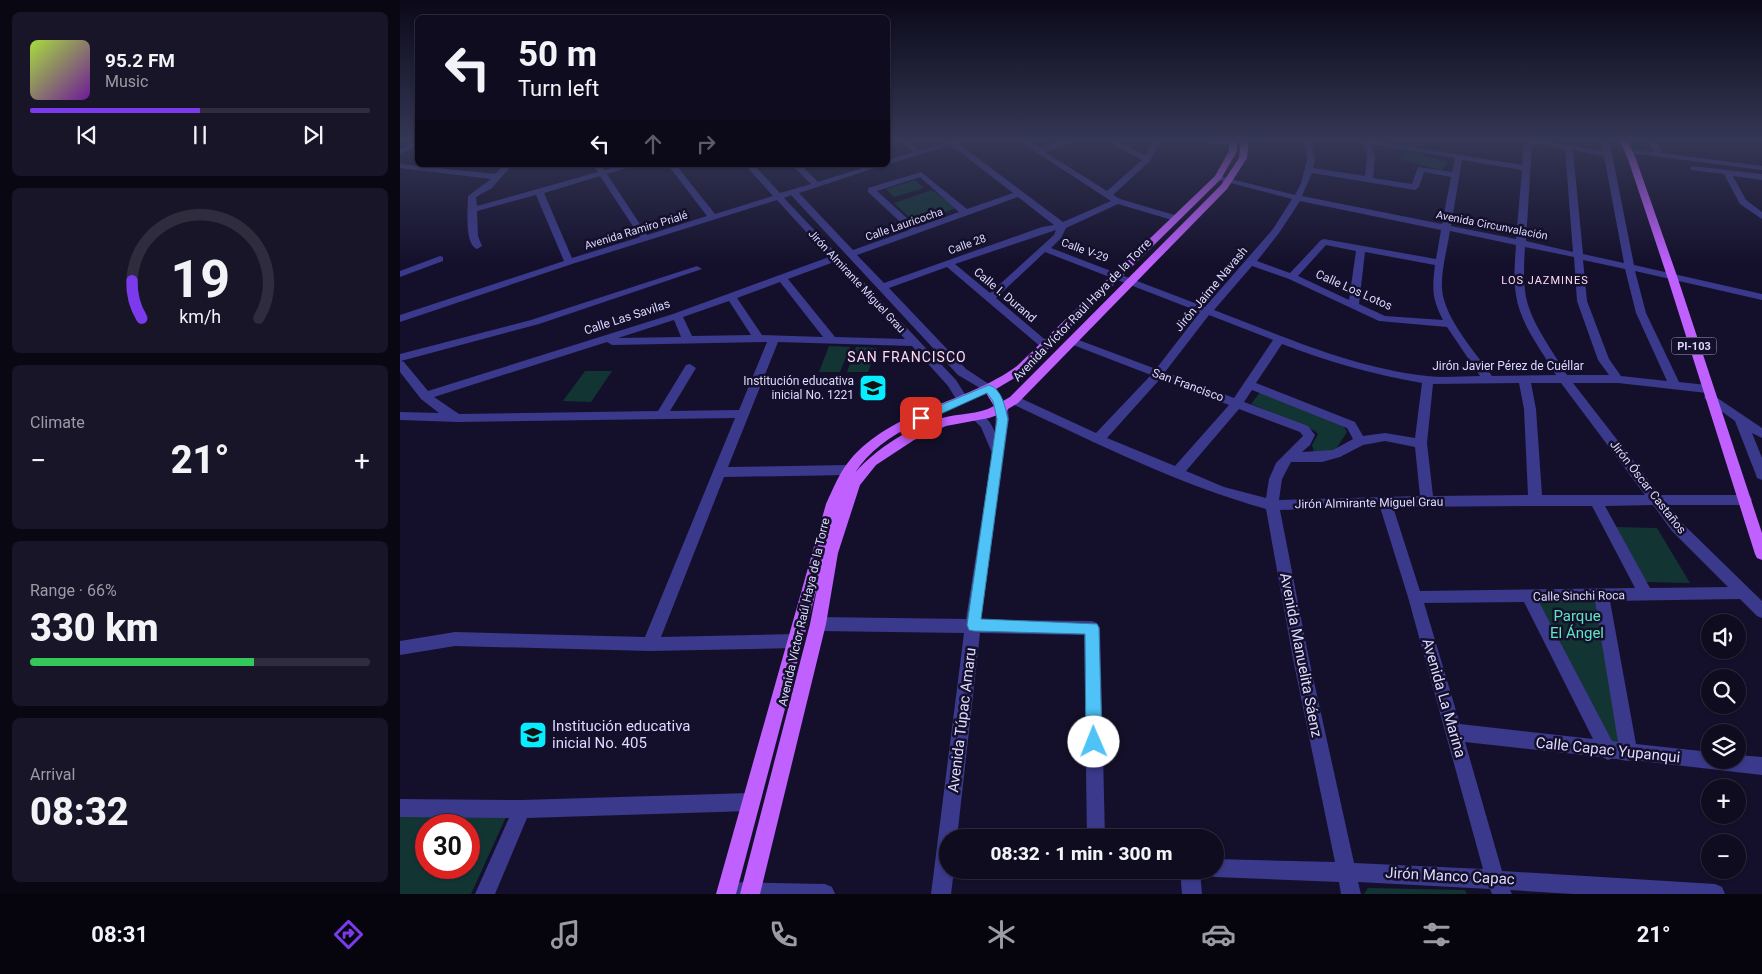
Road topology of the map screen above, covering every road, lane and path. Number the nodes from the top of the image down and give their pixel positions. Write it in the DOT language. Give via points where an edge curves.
graph roads {
  1 [pos="1230,180"];
  2 [pos="494,181"];
  3 [pos="578,181"];
  4 [pos="607,181"];
  5 [pos="684,181"];
  6 [pos="764,181"];
  7 [pos="813,181"];
  8 [pos="833,181"];
  9 [pos="879,181"];
  10 [pos="929,181"];
  11 [pos="1003,181"];
  12 [pos="1084,181"];
  13 [pos="1124,181"];
  14 [pos="1214,181"];
  15 [pos="1233,181"];
  16 [pos="1305,181"];
  17 [pos="1379,181"];
  18 [pos="1417,181"];
  19 [pos="1455,181"];
  20 [pos="1525,181"];
  21 [pos="1572,181"];
  22 [pos="1613,181"];
  23 [pos="1640,181"];
  24 [pos="1731,181"];
  25 [pos="816,184"];
  26 [pos="539,192"];
  27 [pos="793,192"];
  28 [pos="1021,194"];
  29 [pos="779,196"];
  30 [pos="1107,196"];
  31 [pos="1297,198"];
  32 [pos="1117,201"];
  33 [pos="472,210"];
  34 [pos="966,214"];
  35 [pos="1762,216"];
  36 [pos="713,217"];
  37 [pos="1175,218"];
  38 [pos="1062,226"];
  39 [pos="1446,229"];
  40 [pos="916,231"];
  41 [pos="645,238"];
  42 [pos="1522,243"];
  43 [pos="476,246"];
  44 [pos="1045,249"];
  45 [pos="1361,250"];
  46 [pos="851,254"];
  47 [pos="1578,256"];
  48 [pos="836,258"];
  49 [pos="440,259"];
  50 [pos="569,262"];
  51 [pos="1251,262"];
  52 [pos="1440,263"];
  53 [pos="949,264"];
  54 [pos="1630,267"];
  55 [pos="697,268"];
  56 [pos="400,274"];
  57 [pos="1116,276"];
  58 [pos="1292,276"];
  59 [pos="1672,276"];
  60 [pos="782,278"];
  61 [pos="1132,282"];
  62 [pos="882,287"];
  63 [pos="731,296"];
  64 [pos="1762,297"];
  65 [pos="989,299"];
  66 [pos="1354,304"];
  67 [pos="1207,311"];
  68 [pos="677,316"];
  69 [pos="400,319"];
  70 [pos="1450,324"];
  71 [pos="759,338"];
  72 [pos="774,338"];
  73 [pos="1280,338"];
  74 [pos="688,339"];
  75 [pos="831,339"];
  76 [pos="1072,341"];
  77 [pos="597,342"];
  78 [pos="914,343"];
  79 [pos="1045,345"];
  80 [pos="400,358"];
  81 [pos="400,365"];
  82 [pos="690,368"];
  83 [pos="1158,374"];
  84 [pos="1563,378"];
  85 [pos="1524,379"];
  86 [pos="1428,380"];
  87 [pos="1489,380"];
  88 [pos="1618,380"];
  89 [pos="1249,384"];
  90 [pos="1675,386"];
  91 [pos="989,388"];
  92 [pos="1709,393"];
  93 [pos="425,396"];
  94 [pos="962,399"];
  95 [pos="1014,400"];
  96 [pos="1237,403"];
  97 [pos="1002,408"];
  98 [pos="742,414"];
  99 [pos="662,415"];
  100 [pos="400,416"];
  101 [pos="977,417"];
  102 [pos="458,418"];
  103 [pos="1741,420"];
  104 [pos="1304,429"];
  105 [pos="1762,434"];
  106 [pos="1098,440"];
  107 [pos="1360,441"];
  108 [pos="1421,443"];
  109 [pos="998,453"];
  110 [pos="1288,457"];
  111 [pos="848,470"];
  112 [pos="719,472"];
  113 [pos="1177,473"];
  114 [pos="1762,475"];
  115 [pos="1656,500"];
  116 [pos="1745,500"];
  117 [pos="1596,501"];
  118 [pos="1427,502"];
  119 [pos="1536,502"];
  120 [pos="1385,503"];
  121 [pos="1272,505"];
  122 [pos="1762,554"];
  123 [pos="1742,592"];
  124 [pos="1646,594"];
  125 [pos="1601,595"];
  126 [pos="1415,597"];
  127 [pos="1529,597"];
  128 [pos="1762,611"];
  129 [pos="818,624"];
  130 [pos="974,625"];
  131 [pos="794,641"];
  132 [pos="650,644"];
  133 [pos="400,648"];
  134 [pos="1454,732"];
  135 [pos="1608,751"];
  136 [pos="1629,753"];
  137 [pos="1762,766"];
  138 [pos="750,802"];
  139 [pos="400,808"];
  140 [pos="522,809"];
  141 [pos="949,829"];
  142 [pos="1096,829"];
  143 [pos="1224,868"];
  144 [pos="1345,871"];
  145 [pos="944,879"];
  146 [pos="1191,879"];
  147 [pos="1499,886"];
  148 [pos="726,893"];
  149 [pos="750,893"];
  150 [pos="485,894"];
  151 [pos="825,894"];
  152 [pos="941,894"];
  153 [pos="1192,894"];
  154 [pos="1351,894"];
  155 [pos="1715,894"];
  1 -- 61 [label="main road, Avenida Víctor Raúl Haya de la Torre"];
  2 -- 33 [label="street" via="472,196"];
  3 -- 26 [label="street"];
  4 -- 41 [label="street"];
  5 -- 36 [label="street"];
  6 -- 29 [label="street, Jirón Almirante Miguel Grau"];
  7 -- 25 [label="street"];
  8 -- 25 [label="street, Avenida Ramiro Prialé"];
  9 -- 40 [label="street" via="871,190"];
  10 -- 34 [label="street"];
  11 -- 28 [label="street"];
  12 -- 30 [label="street"];
  13 -- 30 [label="street"];
  14 -- 37 [label="main road, Avenida Víctor Raúl Haya de la Torre"];
  15 -- 31 [label="street, Avenida Circunvalación"];
  16 -- 31 [label="street, Jirón Jaime Navash"];
  17 -- 18 [label="street" via="1415,187"];
  19 -- 39 [label="street"];
  20 -- 42 [label="street, Jirón Óscar Castaños"];
  21 -- 47 [label="street"];
  22 -- 54 [label="street"];
  23 -- 59 [label="main road, PI-103"];
  24 -- 35 [label="street" via="1743,202"];
  25 -- 27 [label="street, Avenida Ramiro Prialé"];
  26 -- 33 [label="street"];
  26 -- 50 [label="street"];
  27 -- 29 [label="street, Avenida Ramiro Prialé"];
  27 -- 46 [label="street, Jirón Almirante Miguel Grau"];
  28 -- 34 [label="street, Calle Lauricocha"];
  28 -- 38 [label="street"];
  29 -- 36 [label="street, Avenida Ramiro Prialé"];
  29 -- 48 [label="street, Jirón Almirante Miguel Grau"];
  30 -- 32 [label="street"];
  31 -- 39 [label="street, Avenida Circunvalación"];
  31 -- 51 [label="street, Jirón Jaime Navash" via="1275,233"];
  32 -- 37 [label="street"];
  32 -- 38 [label="street, Calle 28"];
  33 -- 43 [label="street"];
  34 -- 40 [label="street, Calle Lauricocha"];
  36 -- 41 [label="street, Avenida Ramiro Prialé"];
  37 -- 57 [label="main road, Avenida Víctor Raúl Haya de la Torre"];
  38 -- 44 [label="street" via="1058,236"];
  38 -- 53 [label="street, Calle 28" via="1045,228"];
  39 -- 42 [label="street, Avenida Circunvalación"];
  39 -- 52 [label="street"];
  40 -- 46 [label="street, Calle Lauricocha"];
  41 -- 50 [label="street, Avenida Ramiro Prialé"];
  42 -- 47 [label="street, Avenida Circunvalación"];
  42 -- 84 [label="street, Jirón Óscar Castaños" via="1518,268 1524,307"];
  44 -- 57 [label="street, Calle V-29"];
  44 -- 65 [label="street"];
  45 -- 52 [label="street"];
  45 -- 58 [label="street" via="1324,242"];
  45 -- 66 [label="street"];
  46 -- 62 [label="street, Jirón Almirante Miguel Grau"];
  47 -- 54 [label="street, Avenida Circunvalación"];
  47 -- 88 [label="street" via="1579,285 1586,318 1604,360"];
  48 -- 60 [label="street, Calle Las Savilas"];
  48 -- 78 [label="street, Jirón Almirante Miguel Grau"];
  49 -- 56 [label="street"];
  50 -- 69 [label="street, Avenida Ramiro Prialé"];
  51 -- 58 [label="street, Calle Los Lotos"];
  51 -- 67 [label="street, Jirón Jaime Navash"];
  52 -- 70 [label="street" via="1437,288 1440,304"];
  53 -- 62 [label="street, Calle 28"];
  53 -- 65 [label="street, Calle I. Durand"];
  54 -- 59 [label="street, Avenida Circunvalación"];
  54 -- 90 [label="street" via="1641,313"];
  55 -- 80 [label="street" via="534,322"];
  57 -- 61 [label="street, Jirón Javier Pérez de Cuéllar"];
  57 -- 79 [label="main road, Avenida Víctor Raúl Haya de la Torre"];
  58 -- 66 [label="street, Calle Los Lotos"];
  59 -- 64 [label="street, Avenida Circunvalación"];
  59 -- 92 [label="main road, PI-103"];
  60 -- 63 [label="street, Calle Las Savilas"];
  60 -- 75 [label="street"];
  61 -- 67 [label="street, Jirón Javier Pérez de Cuéllar"];
  61 -- 76 [label="main road, Avenida Víctor Raúl Haya de la Torre"];
  62 -- 91 [label="street, Jirón Almirante Miguel Grau" via="962,372"];
  63 -- 68 [label="street, Calle Las Savilas"];
  63 -- 71 [label="street"];
  65 -- 79 [label="street, Calle I. Durand"];
  66 -- 70 [label="street, Calle Los Lotos" via="1390,321"];
  67 -- 73 [label="street, Jirón Javier Pérez de Cuéllar"];
  67 -- 83 [label="street, Jirón Jaime Navash"];
  68 -- 74 [label="street"];
  68 -- 77 [label="street, Calle Las Savilas"];
  70 -- 87 [label="street"];
  71 -- 72 [label="street"];
  71 -- 74 [label="street"];
  72 -- 75 [label="street"];
  72 -- 98 [label="street"];
  73 -- 86 [label="street, Jirón Javier Pérez de Cuéllar" via="1358,367"];
  73 -- 89 [label="street"];
  74 -- 77 [label="street"];
  75 -- 78 [label="street"];
  76 -- 83 [label="street, San Francisco"];
  76 -- 95 [label="main road, Avenida Víctor Raúl Haya de la Torre"];
  77 -- 93 [label="street, Calle Las Savilas"];
  78 -- 94 [label="street, Jirón Almirante Miguel Grau"];
  79 -- 91 [label="main road, Avenida Víctor Raúl Haya de la Torre" via="1013,376"];
  81 -- 93 [label="street"];
  82 -- 99 [label="street"];
  83 -- 96 [label="street, San Francisco"];
  83 -- 106 [label="street, Jirón Jaime Navash"];
  84 -- 85 [label="street, Jirón Javier Pérez de Cuéllar"];
  84 -- 88 [label="street, Jirón Javier Pérez de Cuéllar"];
  84 -- 115 [label="street, Jirón Óscar Castaños"];
  85 -- 87 [label="street, Jirón Javier Pérez de Cuéllar"];
  85 -- 119 [label="street" via="1530,399 1531,479"];
  86 -- 87 [label="street, Jirón Javier Pérez de Cuéllar"];
  86 -- 108 [label="street"];
  88 -- 90 [label="street, Jirón Javier Pérez de Cuéllar"];
  89 -- 96 [label="street"];
  89 -- 107 [label="street" via="1350,425"];
  90 -- 92 [label="street, Jirón Javier Pérez de Cuéllar"];
  91 -- 94 [label="main road, Avenida Víctor Raúl Haya de la Torre"];
  91 -- 97 [label="main road"];
  92 -- 103 [label="street"];
  92 -- 116 [label="main road, PI-103"];
  93 -- 102 [label="street" via="441,410"];
  94 -- 101 [label="main road" via="963,410"];
  94 -- 111 [label="main road, Avenida Víctor Raúl Haya de la Torre" via="894,430 867,449"];
  95 -- 97 [label="main road, Avenida Víctor Raúl Haya de la Torre"];
  95 -- 106 [label="street, Jirón Almirante Miguel Grau"];
  96 -- 104 [label="street, San Francisco"];
  96 -- 113 [label="street"];
  97 -- 101 [label="main road, Avenida Víctor Raúl Haya de la Torre"];
  97 -- 109 [label="street, Avenida Túpac Amaru"];
  98 -- 99 [label="street"];
  98 -- 112 [label="street"];
  99 -- 102 [label="street"];
  100 -- 102 [label="street"];
  101 -- 109 [label="street" via="986,425"];
  101 -- 129 [label="main road, Avenida Víctor Raúl Haya de la Torre" via="930,427 883,453 862,472 847,500 831,553"];
  103 -- 105 [label="street"];
  103 -- 114 [label="street"];
  104 -- 110 [label="street, Avenida Manuelita Sáenz" via="1308,435 1306,441"];
  106 -- 113 [label="street, Jirón Almirante Miguel Grau"];
  107 -- 108 [label="street" via="1385,437"];
  107 -- 110 [label="street" via="1336,454"];
  108 -- 118 [label="street"];
  109 -- 130 [label="street, Avenida Túpac Amaru"];
  110 -- 121 [label="street, Avenida Manuelita Sáenz" via="1274,480"];
  111 -- 112 [label="street"];
  111 -- 131 [label="main road, Avenida Víctor Raúl Haya de la Torre" via="833,504"];
  112 -- 132 [label="street"];
  113 -- 121 [label="street, Jirón Almirante Miguel Grau" via="1237,497"];
  115 -- 116 [label="street, Jirón Almirante Miguel Grau"];
  115 -- 117 [label="street, Jirón Almirante Miguel Grau"];
  115 -- 123 [label="street, Jirón Óscar Castaños"];
  116 -- 122 [label="main road, PI-103"];
  117 -- 119 [label="street, Jirón Almirante Miguel Grau"];
  117 -- 124 [label="street"];
  118 -- 119 [label="street, Jirón Almirante Miguel Grau"];
  118 -- 120 [label="street, Jirón Almirante Miguel Grau"];
  120 -- 121 [label="street, Jirón Almirante Miguel Grau"];
  120 -- 126 [label="street, Avenida La Marina"];
  121 -- 144 [label="street, Avenida Manuelita Sáenz"];
  123 -- 124 [label="street, Calle Sinchi Roca"];
  123 -- 128 [label="street, Jirón Óscar Castaños"];
  124 -- 125 [label="street, Calle Sinchi Roca"];
  125 -- 127 [label="street, Calle Sinchi Roca"];
  125 -- 136 [label="street"];
  126 -- 127 [label="street, Calle Sinchi Roca"];
  126 -- 134 [label="street, Avenida La Marina"];
  127 -- 135 [label="street"];
  129 -- 130 [label="street"];
  129 -- 149 [label="main road, Avenida Víctor Raúl Haya de la Torre"];
  130 -- 141 [label="street, Avenida Túpac Amaru"];
  130 -- 142 [label="street" via="1092,628"];
  131 -- 132 [label="street"];
  131 -- 138 [label="main road, Avenida Víctor Raúl Haya de la Torre"];
  132 -- 133 [label="street" via="455,639"];
  134 -- 135 [label="street, Calle Capac Yupanqui"];
  134 -- 147 [label="street, Avenida La Marina"];
  135 -- 136 [label="street, Calle Capac Yupanqui"];
  136 -- 137 [label="street, Calle Capac Yupanqui"];
  138 -- 140 [label="street"];
  138 -- 148 [label="main road, Avenida Víctor Raúl Haya de la Torre"];
  139 -- 140 [label="street"];
  140 -- 150 [label="street"];
  143 -- 144 [label="street, Jirón Manco Capac"];
  144 -- 147 [label="street, Jirón Manco Capac"];
  144 -- 154 [label="street, Avenida Manuelita Sáenz"];
  145 -- 152 [label="street, Avenida Túpac Amaru"];
  146 -- 153 [label="street"];
  147 -- 155 [label="street, Jirón Manco Capac"];
  148 -- 149 [label="street"];
  149 -- 151 [label="street"];
}
